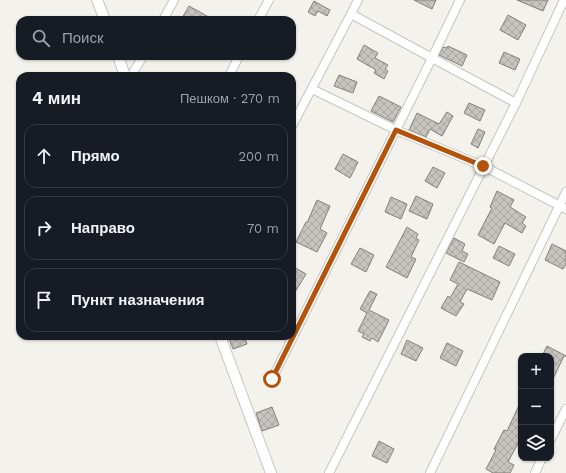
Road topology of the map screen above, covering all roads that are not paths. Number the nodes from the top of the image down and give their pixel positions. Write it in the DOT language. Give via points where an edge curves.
graph roads {
  1 [pos="97,0"];
  2 [pos="174,0"];
  3 [pos="269,0"];
  4 [pos="358,0"];
  5 [pos="460,0"];
  6 [pos="564,0"];
  7 [pos="351,14"];
  8 [pos="103,16"];
  9 [pos="165,16"];
  10 [pos="260,16"];
  11 [pos="432,58"];
  12 [pos="119,60"];
  13 [pos="140,60"];
  14 [pos="237,60"];
  15 [pos="124,72"];
  16 [pos="133,72"];
  17 [pos="230,72"];
  18 [pos="312,89"];
  19 [pos="516,102"];
  20 [pos="296,119"];
  21 [pos="396,130"];
  22 [pos="483,166"];
  23 [pos="566,192"];
  24 [pos="563,207"];
  25 [pos="296,331"];
  26 [pos="221,340"];
  27 [pos="291,340"];
  28 [pos="272,379"];
  29 [pos="566,409"];
  30 [pos="554,433"];
  31 [pos="541,461"];
  32 [pos="271,473"];
  33 [pos="329,473"];
  34 [pos="430,473"];
  35 [pos="535,473"];
  1 -- 8 [label="street"];
  2 -- 9 [label="street"];
  3 -- 10 [label="street"];
  4 -- 7 [label="street"];
  5 -- 11 [label="street"];
  6 -- 19 [label="street"];
  7 -- 11 [label="street"];
  7 -- 18 [label="street"];
  11 -- 19 [label="street"];
  11 -- 21 [label="street"];
  12 -- 15 [label="street"];
  13 -- 16 [label="street"];
  14 -- 17 [label="street"];
  18 -- 20 [label="street"];
  18 -- 21 [label="street"];
  19 -- 22 [label="street"];
  21 -- 22 [label="street"];
  21 -- 25 [label="street"];
  22 -- 24 [label="street"];
  22 -- 33 [label="street"];
  23 -- 24 [label="street"];
  24 -- 34 [label="street"];
  26 -- 32 [label="street"];
  27 -- 28 [label="street"];
  29 -- 30 [label="street"];
  31 -- 35 [label="street"];
}
